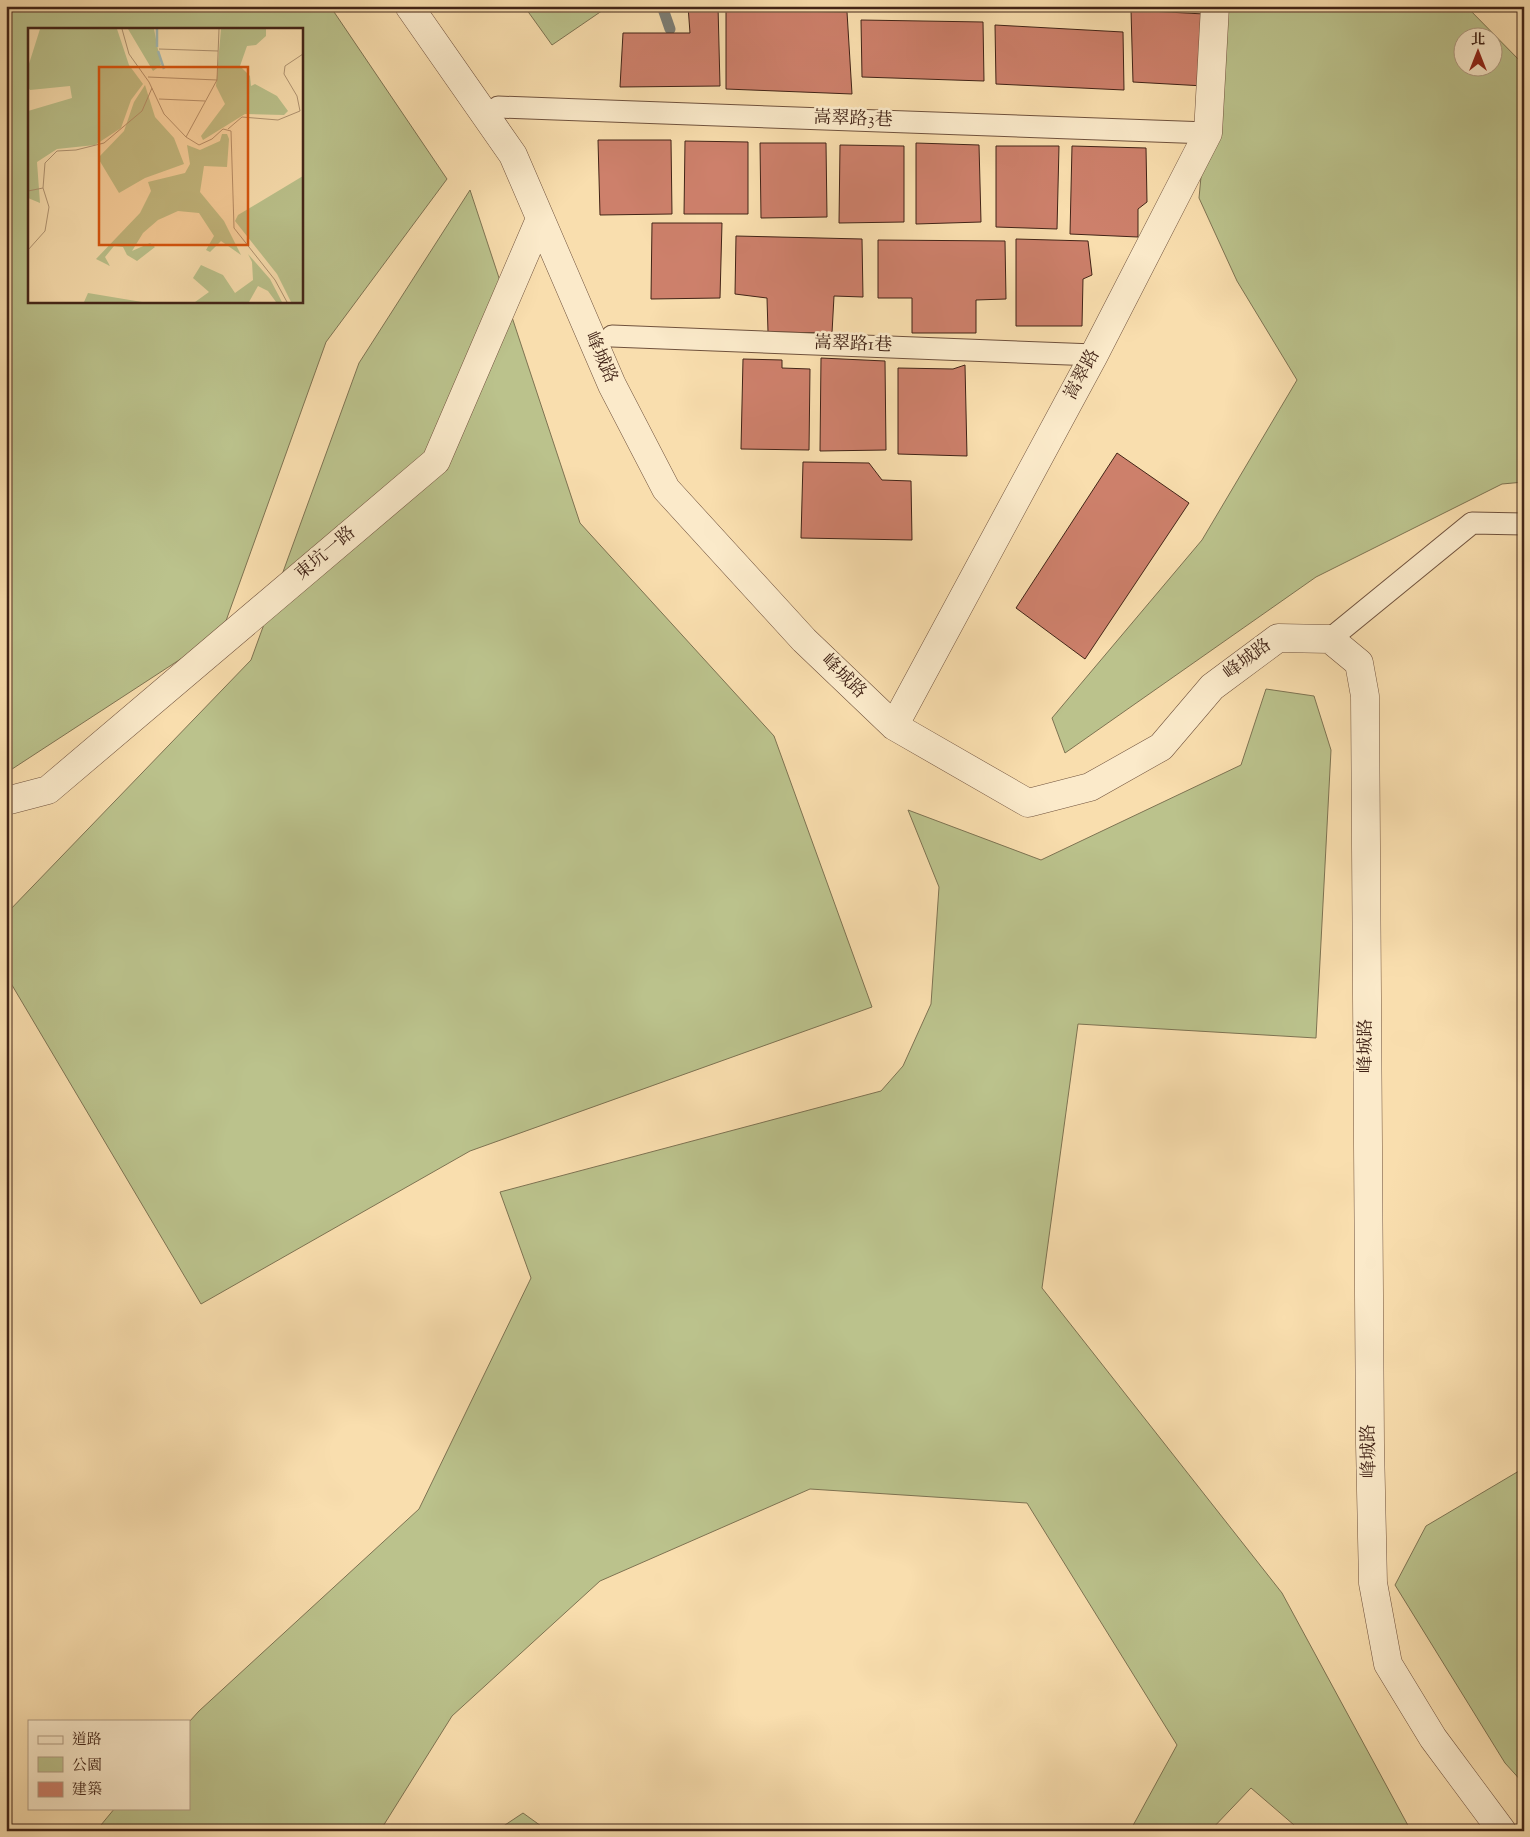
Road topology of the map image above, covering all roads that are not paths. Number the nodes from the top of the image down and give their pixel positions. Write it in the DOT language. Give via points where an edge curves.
graph roads {
  1 [pos="409,6"];
  2 [pos="1215,6"];
  3 [pos="498,107"];
  4 [pos="1208,133"];
  5 [pos="540,219"];
  6 [pos="612,336"];
  7 [pos="1094,355"];
  8 [pos="1524,524"];
  9 [pos="1330,639"];
  10 [pos="894,726"];
  11 [pos="6,801"];
  12 [pos="1502,1831"];
  1 -- 5 [label="street, 峰城路" via="513,155"];
  2 -- 4 [label="street, 嵩翠路"];
  3 -- 4 [label="lane, 嵩翠路3巷"];
  4 -- 7 [label="street, 嵩翠路"];
  5 -- 10 [label="street, 峰城路" via="612,385 666,489 804,640"];
  5 -- 11 [label="street, 東坑一路" via="436,461 48,790"];
  6 -- 7 [label="lane, 嵩翠路1巷"];
  7 -- 10 [label="street, 嵩翠路"];
  8 -- 9 [label="lane" via="1472,523"];
  9 -- 10 [label="street, 峰城路" via="1278,638 1212,687 1161,747 1090,787 1028,804"];
  9 -- 12 [label="street, 峰城路" via="1359,663 1365,696 1373,1583 1388,1664 1433,1738"];
}
